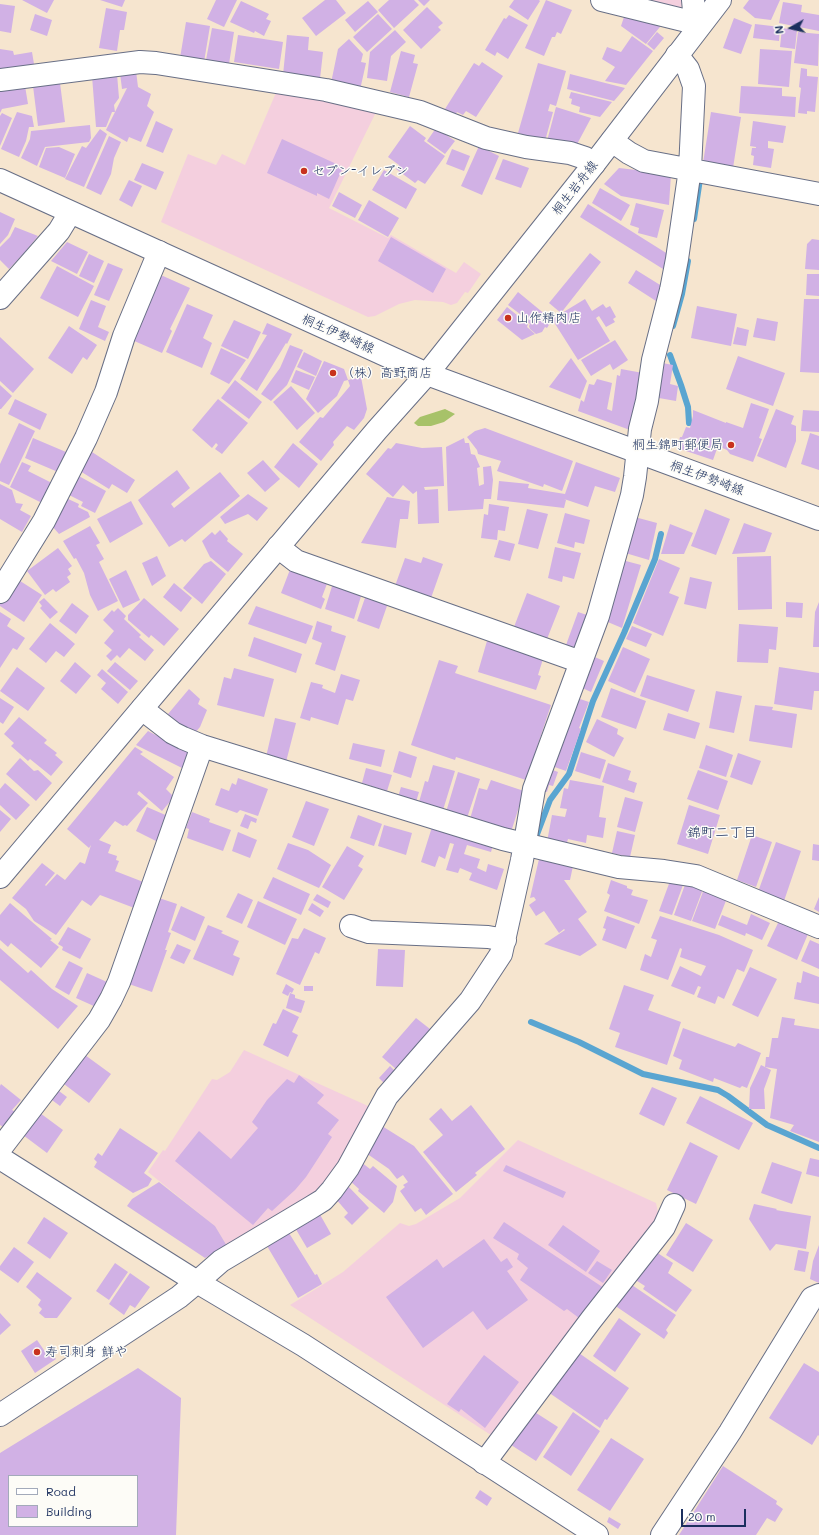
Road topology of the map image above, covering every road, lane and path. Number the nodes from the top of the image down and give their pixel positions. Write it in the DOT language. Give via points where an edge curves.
graph roads {
  1 [pos="602,0"];
  2 [pos="693,0"];
  3 [pos="720,0"];
  4 [pos="699,26"];
  5 [pos="677,55"];
  6 [pos="0,80"];
  7 [pos="612,141"];
  8 [pos="594,164"];
  9 [pos="690,169"];
  10 [pos="0,180"];
  11 [pos="819,194"];
  12 [pos="70,213"];
  13 [pos="159,252"];
  14 [pos="0,298"];
  15 [pos="427,374"];
  16 [pos="638,453"];
  17 [pos="819,519"];
  18 [pos="278,547"];
  19 [pos="0,592"];
  20 [pos="581,662"];
  21 [pos="142,709"];
  22 [pos="202,746"];
  23 [pos="525,845"];
  24 [pos="0,877"];
  25 [pos="351,926"];
  26 [pos="819,927"];
  27 [pos="505,940"];
  28 [pos="0,1149"];
  29 [pos="0,1158"];
  30 [pos="674,1205"];
  31 [pos="197,1282"];
  32 [pos="819,1295"];
  33 [pos="0,1414"];
  34 [pos="484,1463"];
  35 [pos="597,1535"];
  36 [pos="662,1535"];
  1 -- 4 [label="street"];
  2 -- 4 [label="street"];
  3 -- 4 [label="street, 桐生岩舟線"];
  4 -- 5 [label="street, 桐生岩舟線"];
  5 -- 7 [label="street, 桐生岩舟線"];
  5 -- 9 [label="street" via="688,69 694,86"];
  6 -- 8 [label="street" via="140,62 156,63 326,90 420,112 486,138 575,154"];
  7 -- 8 [label="street, 桐生岩舟線"];
  7 -- 9 [label="street" via="644,161"];
  8 -- 15 [label="street, 桐生岩舟線"];
  9 -- 11 [label="street"];
  9 -- 16 [label="street" via="677,259 653,360"];
  10 -- 12 [label="street, 桐生伊勢崎線"];
  12 -- 13 [label="street, 桐生伊勢崎線"];
  12 -- 14 [label="street" via="56,236"];
  13 -- 15 [label="street, 桐生伊勢崎線"];
  13 -- 19 [label="street" via="86,438 44,521"];
  15 -- 16 [label="street, 桐生伊勢崎線"];
  15 -- 18 [label="street, 桐生岩舟線" via="376,430"];
  16 -- 17 [label="street, 桐生伊勢崎線"];
  16 -- 20 [label="street" via="632,495 598,616"];
  18 -- 20 [label="street" via="296,561"];
  18 -- 21 [label="street, 桐生岩舟線"];
  20 -- 23 [label="street" via="534,789"];
  21 -- 22 [label="street" via="173,733"];
  21 -- 24 [label="street, 桐生岩舟線"];
  22 -- 23 [label="street"];
  22 -- 28 [label="street" via="111,999 95,1026"];
  23 -- 26 [label="street" via="619,867 696,876"];
  23 -- 27 [label="street"];
  25 -- 27 [label="street" via="369,932"];
  27 -- 31 [label="street" via="498,960 470,1001 387,1096 348,1168 323,1200 221,1261"];
  29 -- 31 [label="street"];
  30 -- 34 [label="street" via="664,1227"];
  31 -- 33 [label="street"];
  31 -- 34 [label="street" via="302,1345"];
  32 -- 36 [label="street" via="812,1298 730,1432"];
  34 -- 35 [label="street"];
}
